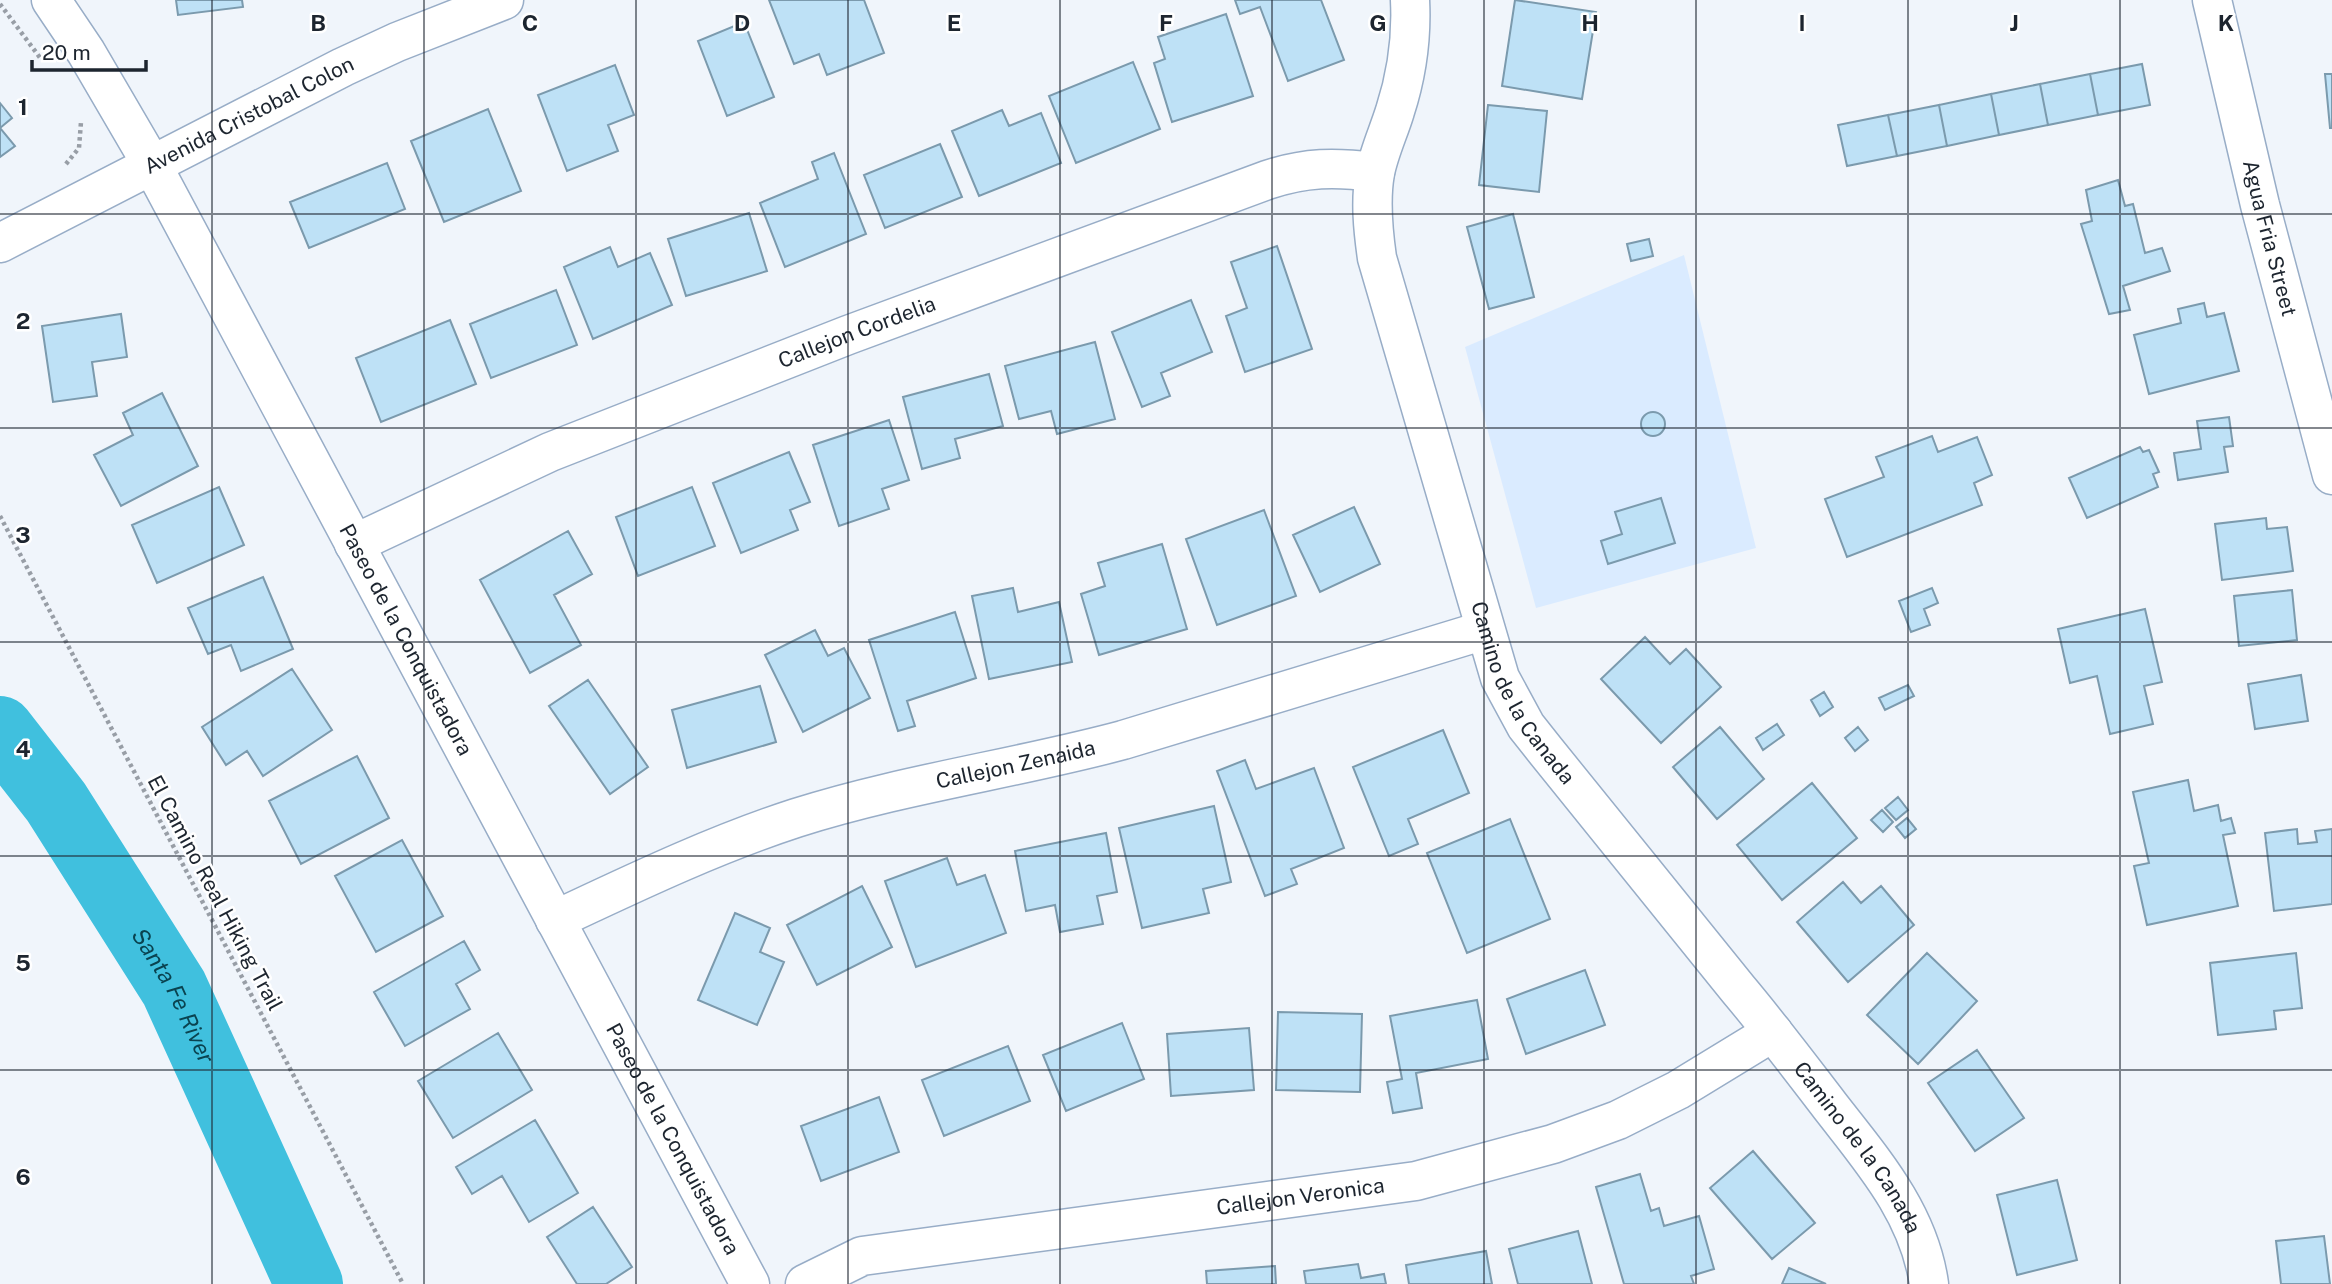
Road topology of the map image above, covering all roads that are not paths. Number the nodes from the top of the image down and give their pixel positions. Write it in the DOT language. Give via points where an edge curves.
graph roads {
  1 [pos="51,0"];
  2 [pos="505,0"];
  3 [pos="1410,0"];
  4 [pos="2212,0"];
  5 [pos="152,165"];
  6 [pos="1376,172"];
  7 [pos="0,243"];
  8 [pos="2332,475"];
  9 [pos="354,544"];
  10 [pos="1485,630"];
  11 [pos="555,920"];
  12 [pos="1773,1032"];
  13 [pos="750,1284"];
  14 [pos="805,1284"];
  15 [pos="1929,1284"];
  1 -- 5 [label="street, Paseo de la Conquistadora"];
  2 -- 5 [label="street, Avenida Cristobal Colon" via="343,67"];
  3 -- 6 [label="street, Camino de la Canada" via="1406,76"];
  4 -- 8 [label="street, Agua Fria Street" via="2260,205"];
  5 -- 7 [label="street, Avenida Cristobal Colon"];
  5 -- 9 [label="street, Paseo de la Conquistadora"];
  6 -- 9 [label="street, Callejon Cordelia" via="1323,168 1267,180 550,452"];
  6 -- 10 [label="street, Camino de la Canada" via="1372,200 1377,258"];
  9 -- 11 [label="street, Paseo de la Conquistadora"];
  10 -- 11 [label="street, Callejon Zenaida" via="1123,740 796,818 710,850"];
  10 -- 12 [label="street, Camino de la Canada" via="1500,678 1526,726"];
  11 -- 13 [label="street, Paseo de la Conquistadora"];
  12 -- 14 [label="street, Callejon Veronica" via="1678,1090 1618,1120 1553,1144 1416,1181 862,1256"];
  12 -- 15 [label="street, Camino de la Canada" via="1899,1199 1915,1233"];
}
